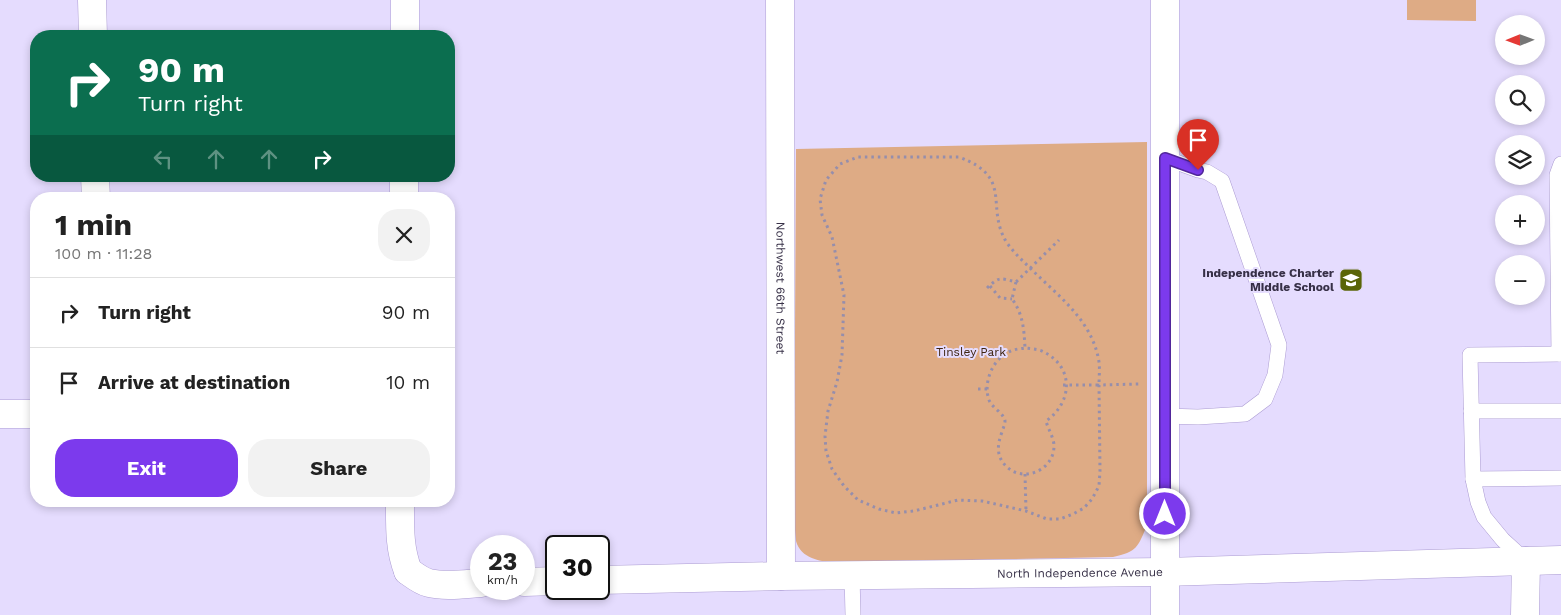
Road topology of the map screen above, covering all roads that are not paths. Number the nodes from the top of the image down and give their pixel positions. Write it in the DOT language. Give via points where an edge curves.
graph roads {
  1 [pos="92,0"];
  2 [pos="406,0"];
  3 [pos="780,0"];
  4 [pos="1165,0"];
  5 [pos="93,30"];
  6 [pos="405,30"];
  7 [pos="1165,158"];
  8 [pos="1561,164"];
  9 [pos="1560,354"];
  10 [pos="1471,411"];
  11 [pos="1561,411"];
  12 [pos="0,414"];
  13 [pos="30,414"];
  14 [pos="1165,416"];
  15 [pos="1561,478"];
  16 [pos="1473,479"];
  17 [pos="400,507"];
  18 [pos="1561,560"];
  19 [pos="1526,561"];
  20 [pos="1165,572"];
  21 [pos="852,575"];
  22 [pos="781,576"];
  23 [pos="610,580"];
  24 [pos="470,583"];
  25 [pos="853,615"];
  26 [pos="1165,615"];
  27 [pos="1525,615"];
  1 -- 5 [label="street"];
  2 -- 6 [label="street"];
  3 -- 22 [label="street, Northwest 66th Street"];
  4 -- 7 [label="street"];
  7 -- 14 [label="street"];
  7 -- 14 [label="lane" via="1222,180 1280,345 1275,375 1265,399 1245,414"];
  8 -- 9 [label="lane" via="1557,175"];
  9 -- 10 [label="lane" via="1470,355"];
  10 -- 11 [label="lane"];
  10 -- 16 [label="lane"];
  12 -- 13 [label="street"];
  14 -- 20 [label="street"];
  15 -- 16 [label="lane"];
  16 -- 19 [label="lane" via="1484,517"];
  17 -- 24 [label="street" via="401,545 408,571 429,583"];
  18 -- 19 [label="street, North Independence Avenue"];
  19 -- 20 [label="street, North Independence Avenue"];
  19 -- 27 [label="street"];
  20 -- 21 [label="street, North Independence Avenue"];
  20 -- 26 [label="street"];
  21 -- 22 [label="street, North Independence Avenue"];
  21 -- 25 [label="lane"];
  22 -- 23 [label="street, North Independence Avenue"];
}
